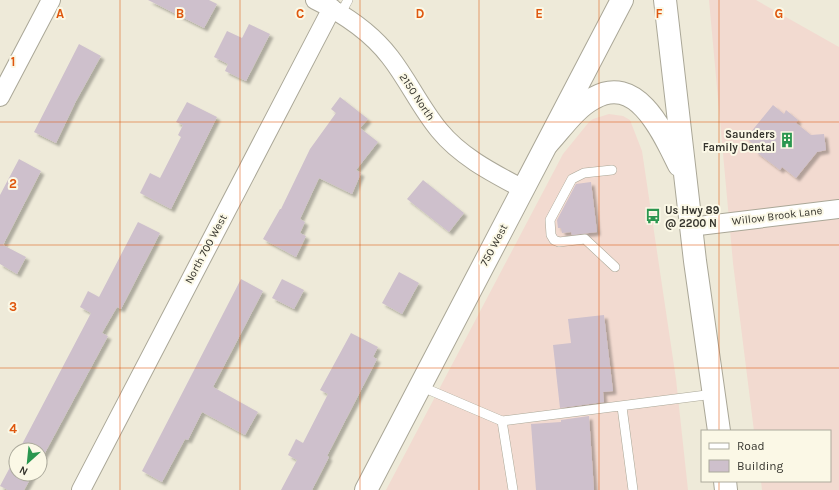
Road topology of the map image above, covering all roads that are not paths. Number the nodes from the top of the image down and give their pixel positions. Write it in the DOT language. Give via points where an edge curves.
graph roads {
  1 [pos="50,0"];
  2 [pos="315,0"];
  3 [pos="622,0"];
  4 [pos="665,0"];
  5 [pos="340,7"];
  6 [pos="0,97"];
  7 [pos="548,143"];
  8 [pos="612,170"];
  9 [pos="685,176"];
  10 [pos="523,189"];
  11 [pos="839,208"];
  12 [pos="690,227"];
  13 [pos="615,267"];
  14 [pos="420,386"];
  15 [pos="714,394"];
  16 [pos="622,407"];
  17 [pos="502,422"];
  18 [pos="718,430"];
  19 [pos="81,490"];
  20 [pos="366,490"];
  21 [pos="513,490"];
  22 [pos="633,490"];
  1 -- 6 [label="street"];
  2 -- 5 [label="street, 2150 North"];
  3 -- 7 [label="main road, 750 West"];
  4 -- 9 [label="main road"];
  5 -- 10 [label="street, 2150 North" via="390,57 440,131 469,158"];
  5 -- 19 [label="street, North 700 West"];
  7 -- 9 [label="main road" via="580,108 593,98 605,93 624,94 637,100 652,117"];
  7 -- 10 [label="main road, 750 West"];
  8 -- 13 [label="lane" via="584,174 572,179 552,213 550,227 554,240 559,242 585,239"];
  9 -- 12 [label="main road"];
  10 -- 14 [label="main road, 750 West"];
  11 -- 12 [label="street, Willow Brook Lane"];
  12 -- 15 [label="main road"];
  14 -- 17 [label="lane"];
  14 -- 20 [label="main road, 750 West"];
  15 -- 16 [label="lane"];
  15 -- 18 [label="main road"];
  16 -- 17 [label="lane"];
  16 -- 22 [label="lane"];
  17 -- 21 [label="lane"];
}
